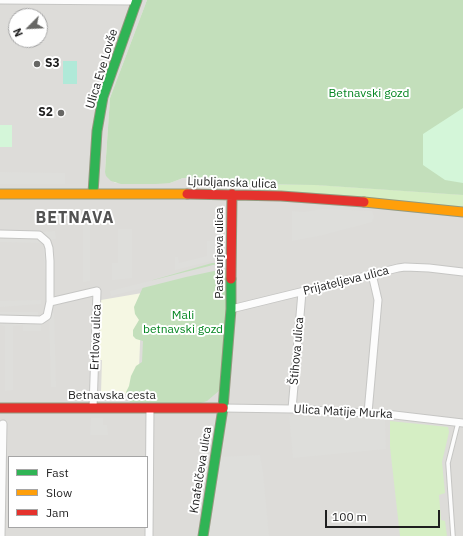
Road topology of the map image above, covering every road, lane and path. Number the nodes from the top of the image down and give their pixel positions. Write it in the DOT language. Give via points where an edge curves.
graph roads {
  1 [pos="0,0"];
  2 [pos="137,1"];
  3 [pos="93,193"];
  4 [pos="0,194"];
  5 [pos="232,194"];
  6 [pos="463,212"];
  7 [pos="0,234"];
  8 [pos="463,272"];
  9 [pos="372,274"];
  10 [pos="302,292"];
  11 [pos="50,302"];
  12 [pos="231,309"];
  13 [pos="0,319"];
  14 [pos="0,408"];
  15 [pos="93,408"];
  16 [pos="150,408"];
  17 [pos="223,408"];
  18 [pos="292,410"];
  19 [pos="368,413"];
  20 [pos="461,422"];
  21 [pos="2,424"];
  22 [pos="148,474"];
  23 [pos="1,475"];
  24 [pos="1,536"];
  25 [pos="149,536"];
  26 [pos="203,536"];
  27 [pos="453,536"];
  1 -- 2 [label="street, Ulica Eve Lovše"];
  2 -- 3 [label="street, Ulica Eve Lovše" via="103,97 97,131"];
  3 -- 4 [label="street, Ljubljanska ulica"];
  3 -- 5 [label="street, Ljubljanska ulica"];
  5 -- 6 [label="street, Ljubljanska ulica" via="381,203"];
  5 -- 12 [label="street, Pasteurjeva ulica"];
  7 -- 11 [label="street" via="39,235 47,242 50,261"];
  8 -- 9 [label="street, Prijateljeva ulica" via="405,267"];
  9 -- 10 [label="street, Prijateljeva ulica"];
  9 -- 19 [label="street" via="378,300"];
  10 -- 12 [label="street, Prijateljeva ulica"];
  10 -- 18 [label="street, Štihova ulica"];
  11 -- 13 [label="street" via="47,316 41,320"];
  11 -- 15 [label="street, Ertlova ulica" via="97,291"];
  12 -- 17 [label="street, Pasteurjeva ulica"];
  14 -- 15 [label="street, Betnavska cesta"];
  15 -- 16 [label="street, Betnavska cesta"];
  16 -- 17 [label="street, Betnavska cesta"];
  16 -- 22 [label="street"];
  17 -- 18 [label="street, Ulica Matije Murka"];
  17 -- 26 [label="street, Knafelčeva ulica"];
  18 -- 19 [label="street, Ulica Matije Murka"];
  19 -- 20 [label="street, Ulica Matije Murka"];
  20 -- 27 [label="lane" via="448,463"];
  21 -- 23 [label="street"];
  22 -- 25 [label="street"];
  23 -- 24 [label="street"];
}
